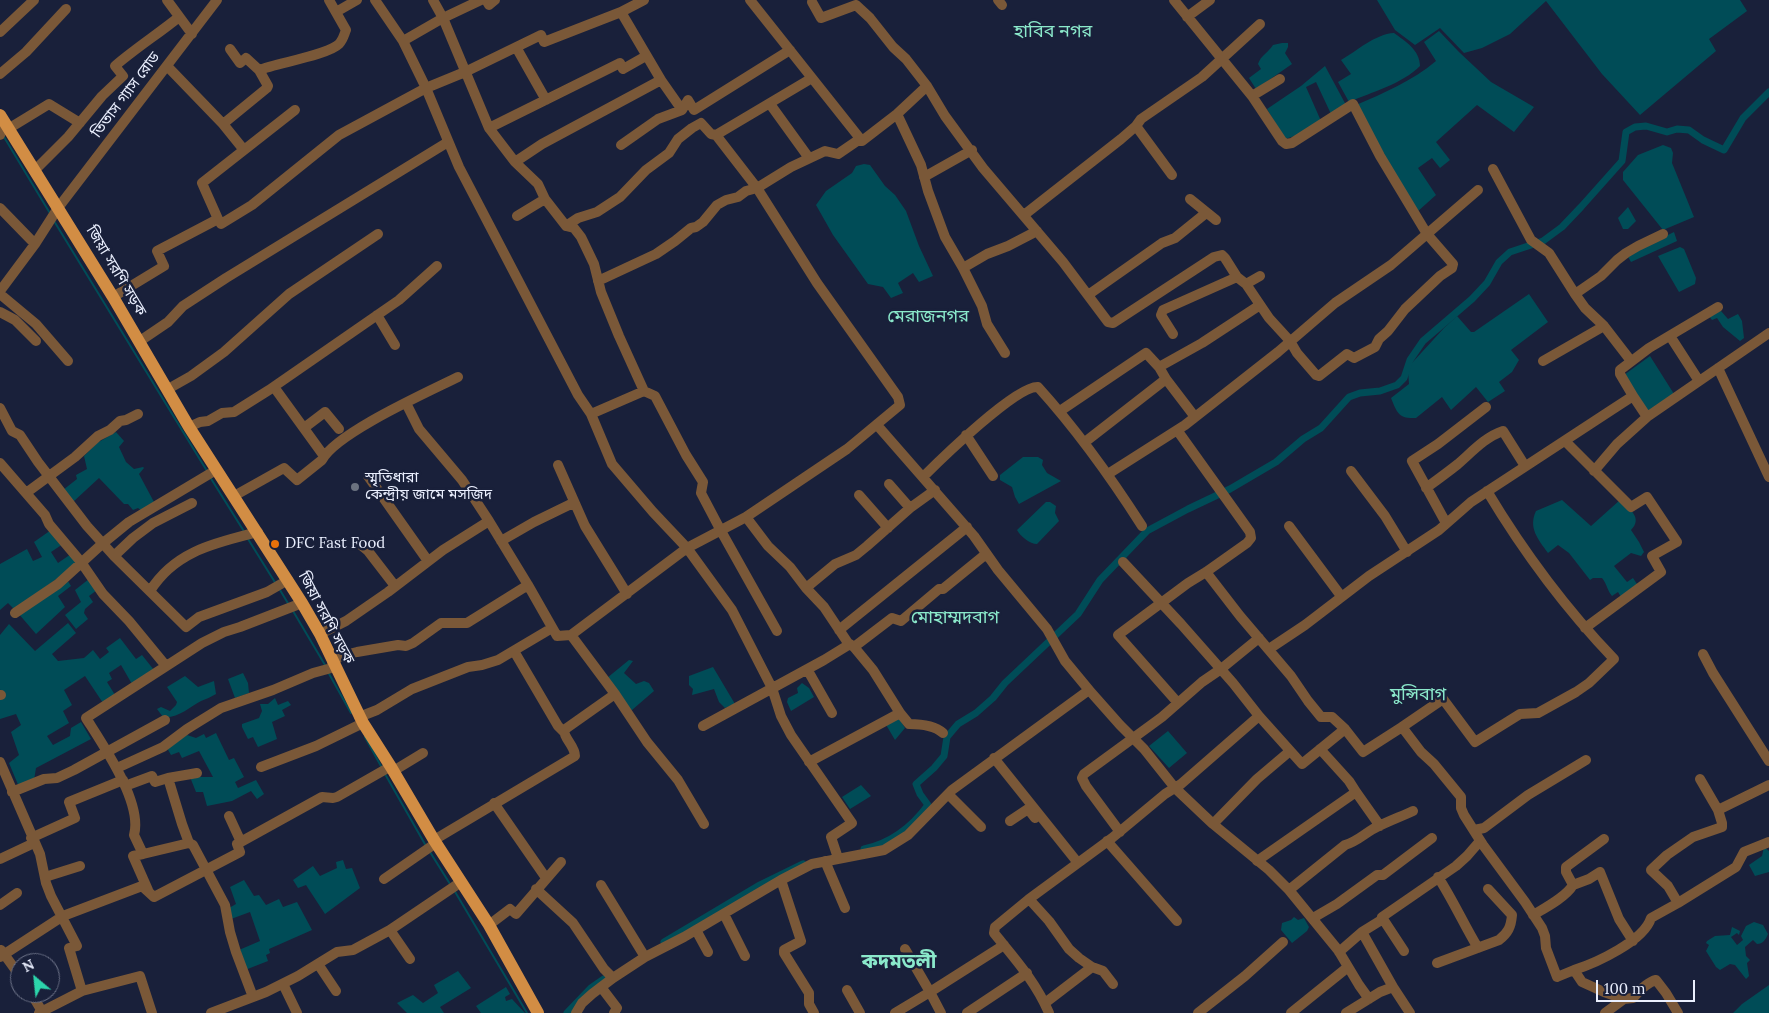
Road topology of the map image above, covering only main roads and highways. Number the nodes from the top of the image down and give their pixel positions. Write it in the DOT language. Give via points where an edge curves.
graph roads {
  1 [pos="3,125"];
  2 [pos="538,1013"];
  1 -- 2 [label="main road, জিয়া সরণি সড়ক" via="35,170 54,215 113,297 189,427 302,603 361,720 489,925"];
}
